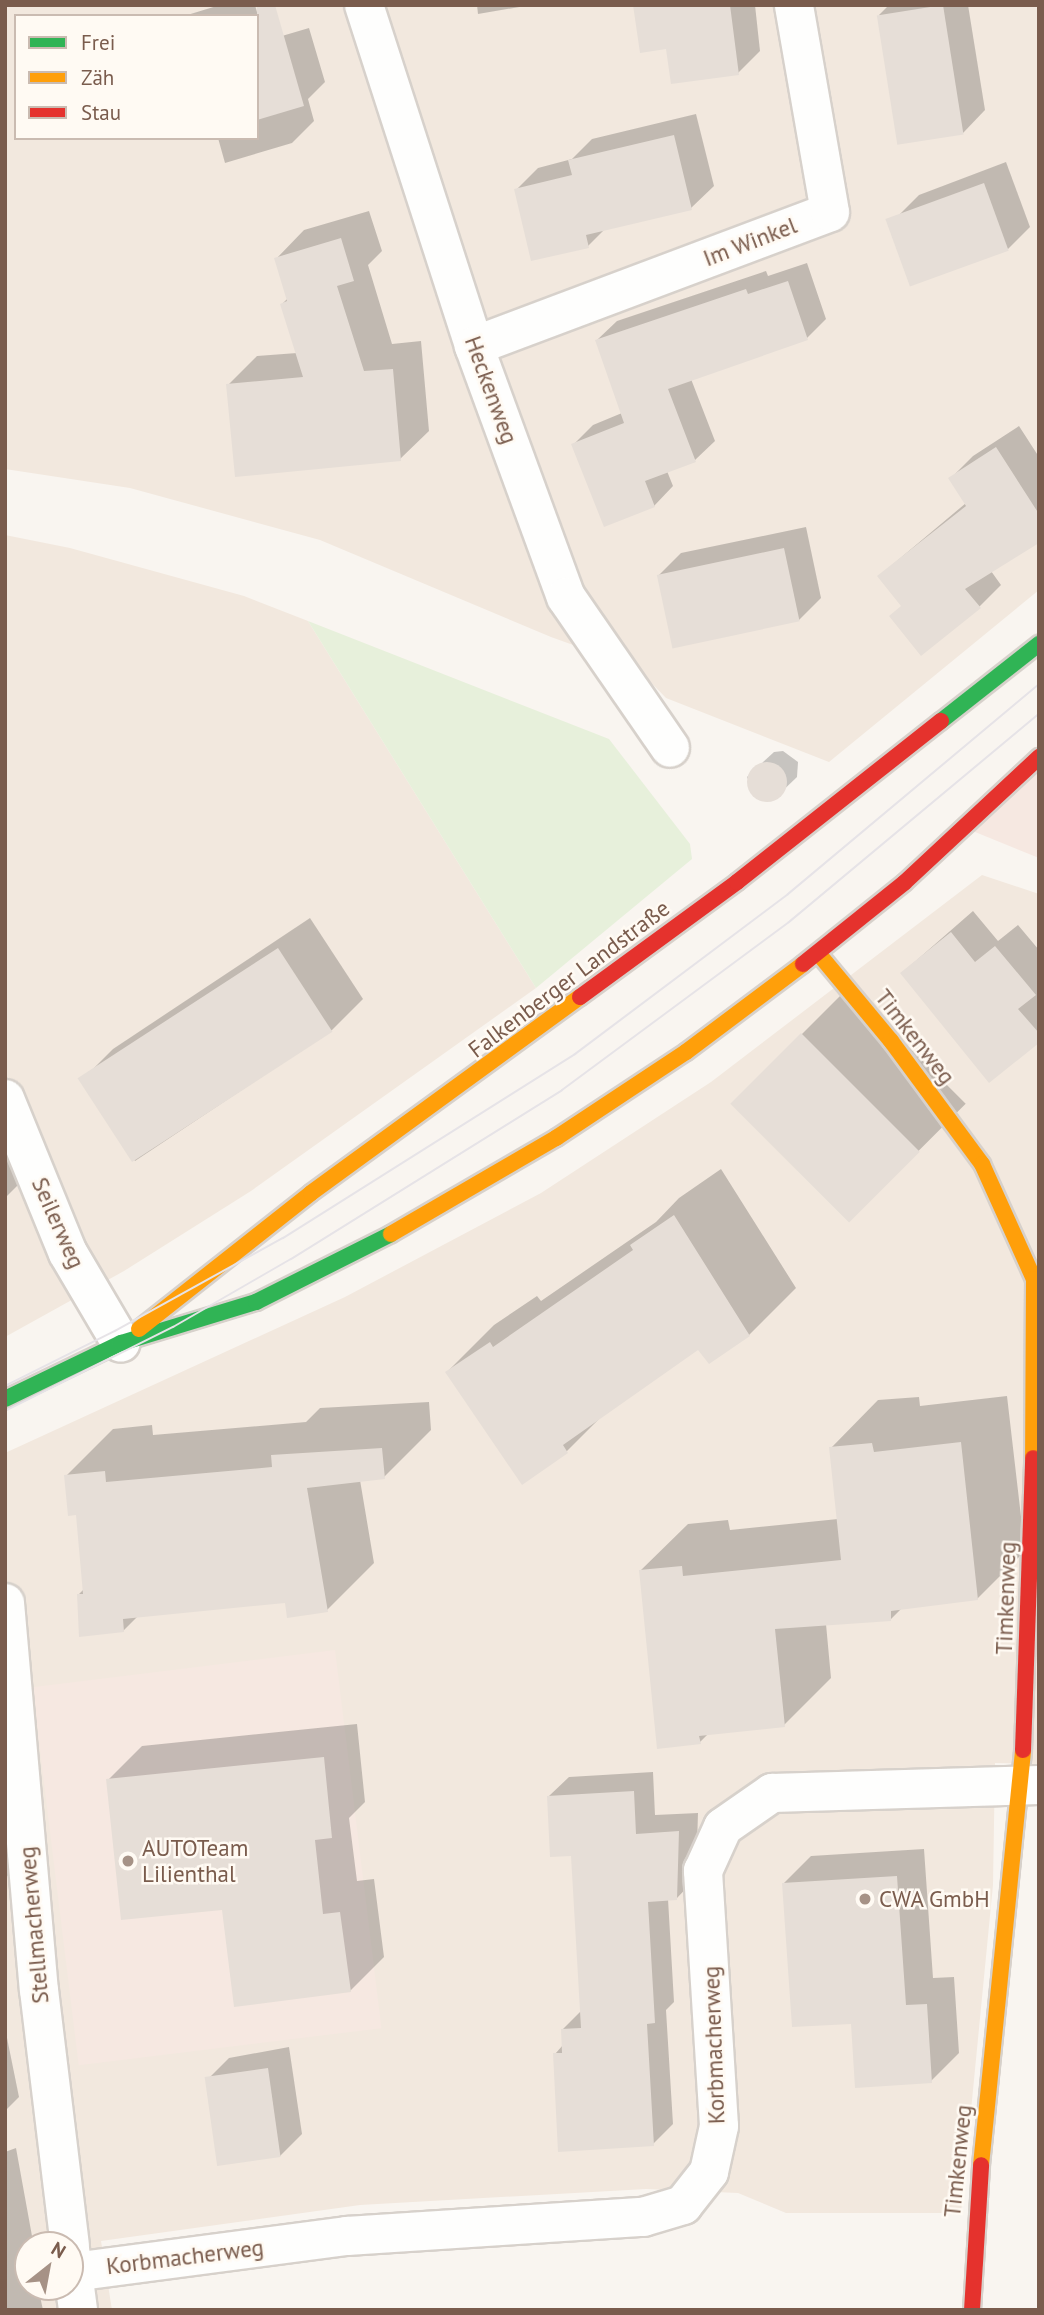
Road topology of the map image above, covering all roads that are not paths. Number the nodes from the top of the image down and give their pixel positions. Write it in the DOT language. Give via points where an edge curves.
graph roads {
  1 [pos="364,5"];
  2 [pos="794,5"];
  3 [pos="474,346"];
  4 [pos="1039,644"];
  5 [pos="670,748"];
  6 [pos="1039,757"];
  7 [pos="818,953"];
  8 [pos="5,1099"];
  9 [pos="121,1343"];
  10 [pos="5,1399"];
  11 [pos="5,1603"];
  12 [pos="1030,1784"];
  13 [pos="68,2231"];
  14 [pos="84,2254"];
  15 [pos="972,2310"];
  1 -- 3 [label="street, Heckenweg"];
  2 -- 3 [label="street, Im Winkel" via="830,212"];
  3 -- 5 [label="street, Heckenweg" via="566,597"];
  4 -- 9 [label="street, Falkenberger Landstraße" via="737,882 311,1193"];
  6 -- 7 [label="street, Falkenberger Landstraße" via="904,883"];
  7 -- 9 [label="street, Falkenberger Landstraße" via="600,1110 397,1231 256,1302"];
  7 -- 12 [label="street, Timkenweg" via="891,1041 982,1164 1034,1279 1037,1353"];
  8 -- 9 [label="street, Seilerweg" via="68,1253"];
  9 -- 10 [label="street, Falkenberger Landstraße"];
  11 -- 13 [label="street, Stellmacherweg" via="39,1990"];
  12 -- 14 [label="street, Korbmacherweg" via="772,1793 723,1827 703,1871 719,2126 709,2172 683,2205 643,2217"];
  12 -- 15 [label="street, Timkenweg" via="975,2216"];
}
